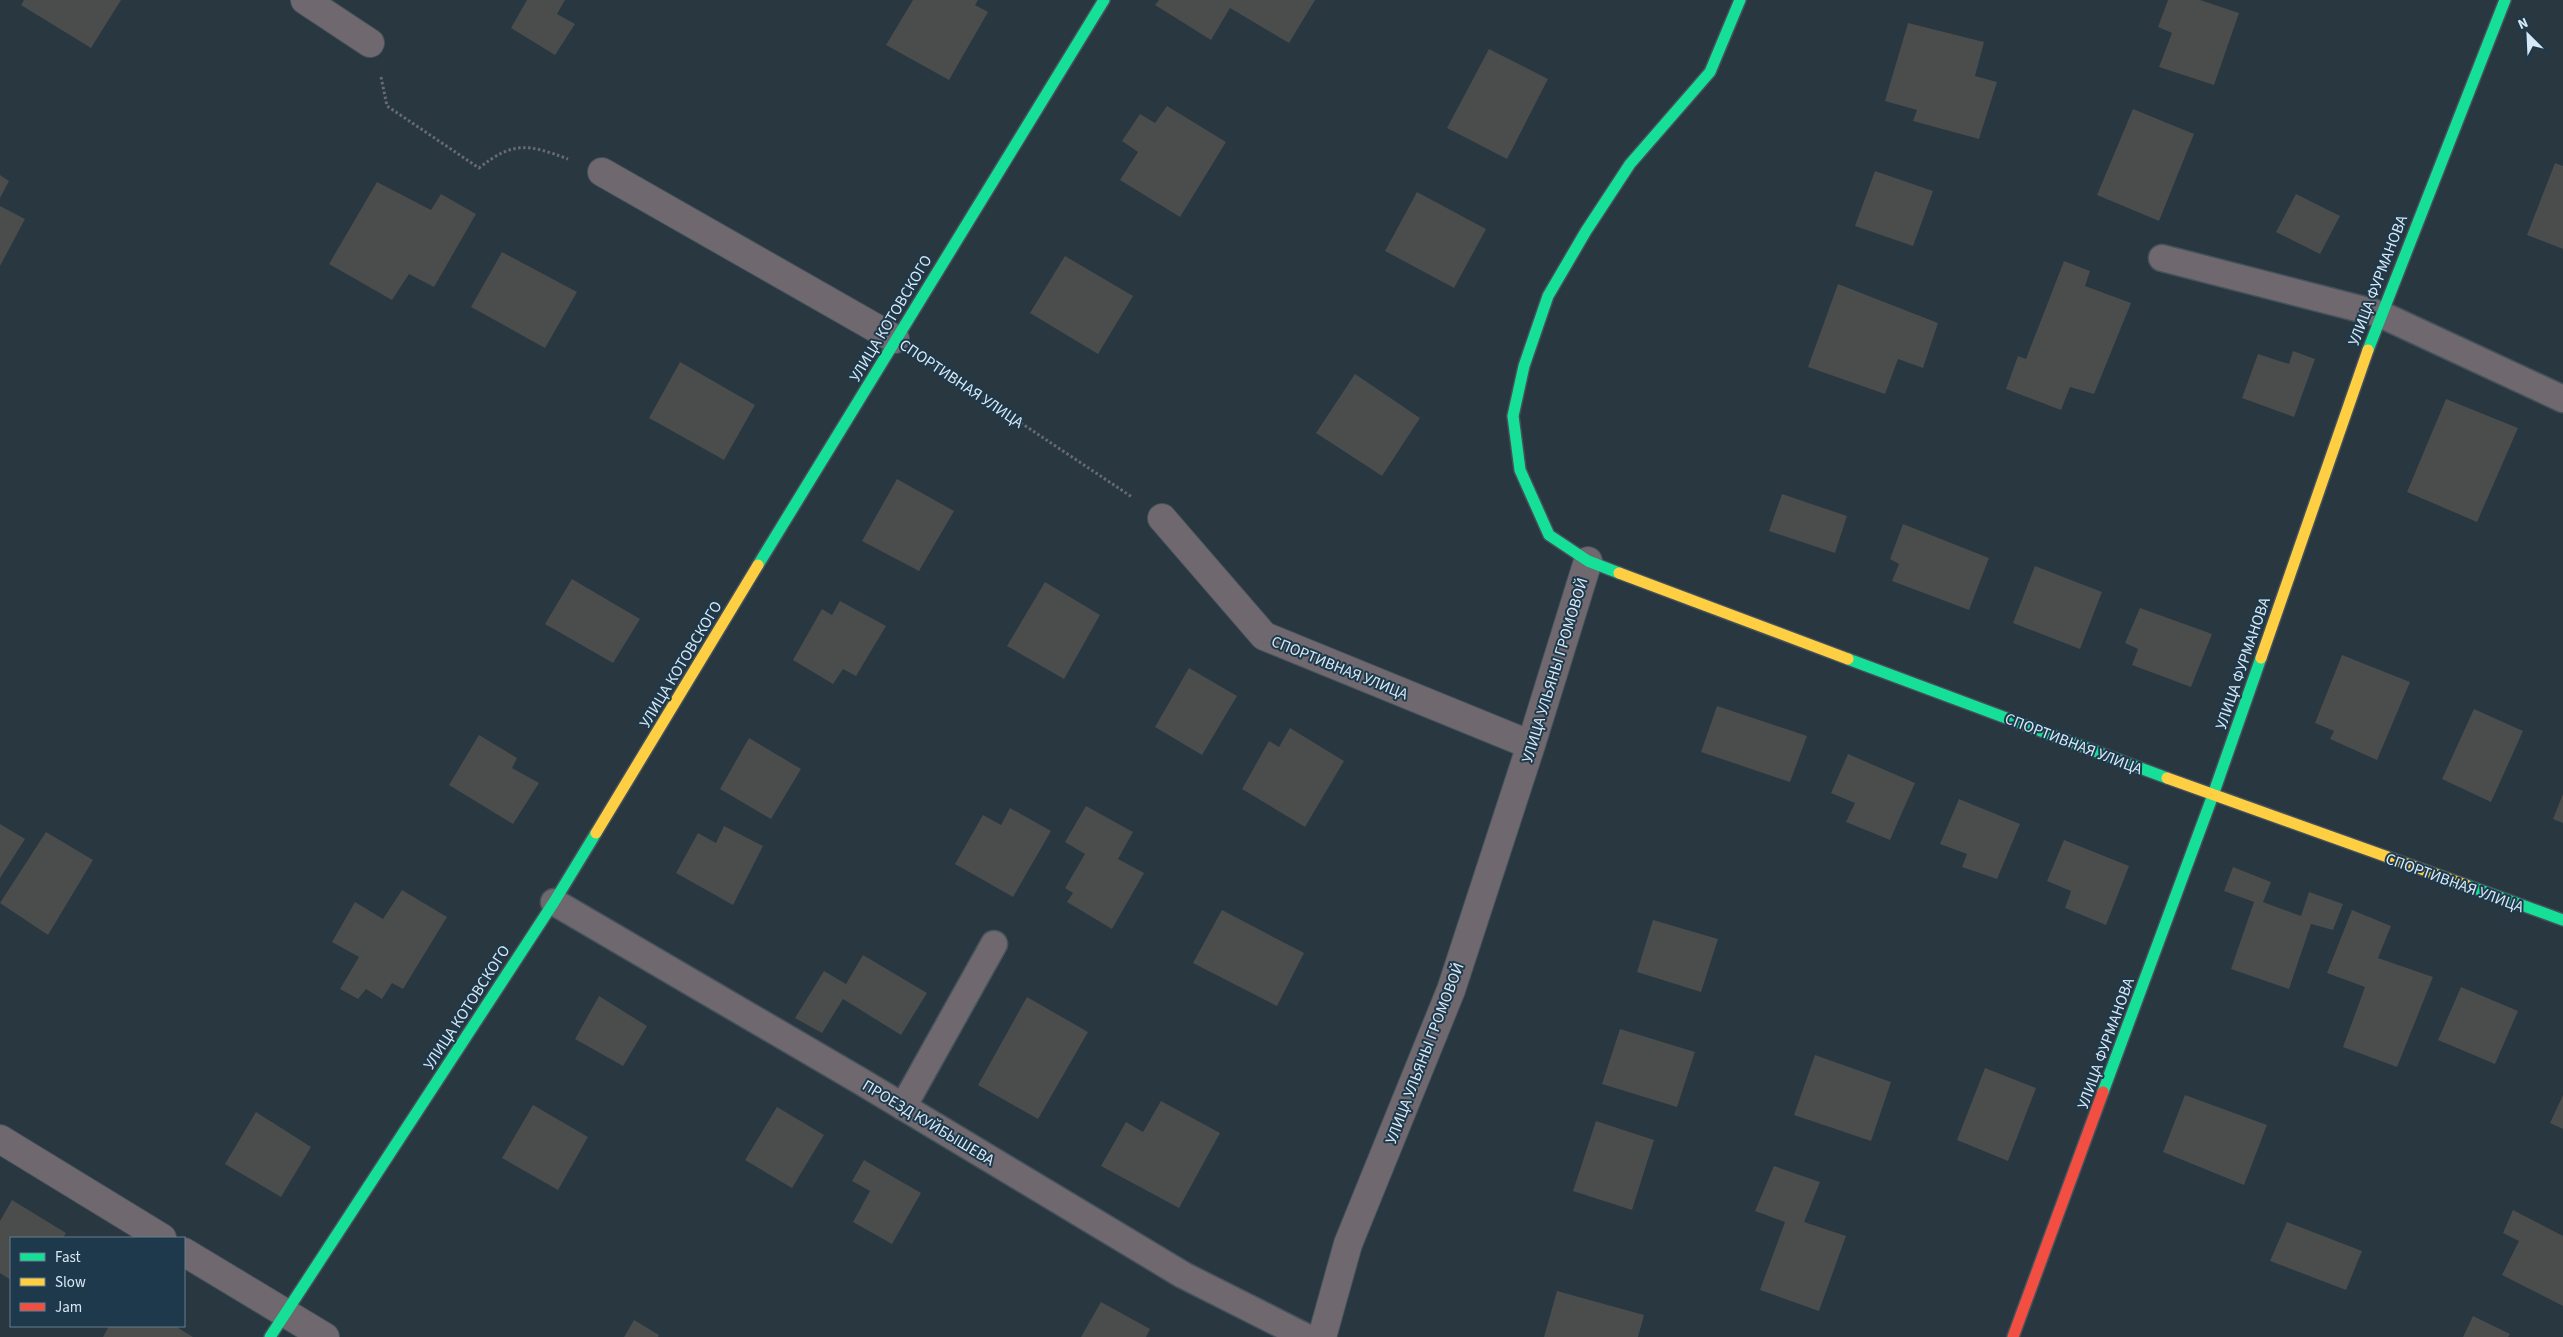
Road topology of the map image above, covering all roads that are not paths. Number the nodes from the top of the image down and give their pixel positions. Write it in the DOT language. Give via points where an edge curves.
graph roads {
  1 [pos="305,0"];
  2 [pos="1104,0"];
  3 [pos="1740,0"];
  4 [pos="2505,0"];
  5 [pos="370,43"];
  6 [pos="602,172"];
  7 [pos="2162,258"];
  8 [pos="2380,314"];
  9 [pos="896,339"];
  10 [pos="2563,399"];
  11 [pos="1162,518"];
  12 [pos="1588,561"];
  13 [pos="1531,746"];
  14 [pos="2214,795"];
  15 [pos="554,902"];
  16 [pos="2563,920"];
  17 [pos="994,944"];
  18 [pos="903,1107"];
  19 [pos="0,1139"];
  20 [pos="160,1237"];
  21 [pos="185,1253"];
  22 [pos="285,1314"];
  23 [pos="270,1337"];
  24 [pos="325,1337"];
  25 [pos="1306,1337"];
  26 [pos="1322,1337"];
  27 [pos="2013,1337"];
  1 -- 5 [label="street"];
  2 -- 9 [label="street, УЛИЦА КОТОВСКОГО"];
  3 -- 12 [label="street, УЛИЦА УЛЬЯНЫ ГРОМОВОЙ" via="1710,72 1630,164 1586,230 1548,296 1524,366 1513,416 1520,470 1549,535"];
  4 -- 8 [label="street, УЛИЦА ФУРМАНОВА"];
  6 -- 9 [label="street, СПОРТИВНАЯ УЛИЦА"];
  7 -- 8 [label="lane"];
  8 -- 10 [label="lane"];
  8 -- 14 [label="street, УЛИЦА ФУРМАНОВА"];
  9 -- 15 [label="street, УЛИЦА КОТОВСКОГО"];
  11 -- 13 [label="street, СПОРТИВНАЯ УЛИЦА" via="1264,636"];
  12 -- 13 [label="street, УЛИЦА УЛЬЯНЫ ГРОМОВОЙ"];
  12 -- 14 [label="street, СПОРТИВНАЯ УЛИЦА"];
  13 -- 26 [label="street, УЛИЦА УЛЬЯНЫ ГРОМОВОЙ" via="1451,990 1348,1244"];
  14 -- 16 [label="street, СПОРТИВНАЯ УЛИЦА"];
  14 -- 27 [label="street, УЛИЦА ФУРМАНОВА"];
  15 -- 18 [label="lane, ПРОЕЗД КУЙБЫШЕВА"];
  15 -- 22 [label="street, УЛИЦА КОТОВСКОГО"];
  17 -- 18 [label="lane"];
  18 -- 25 [label="lane, ПРОЕЗД КУЙБЫШЕВА" via="1183,1275"];
  19 -- 20 [label="street"];
  21 -- 22 [label="street"];
  22 -- 23 [label="street, УЛИЦА КОТОВСКОГО"];
  22 -- 24 [label="street"];
}
